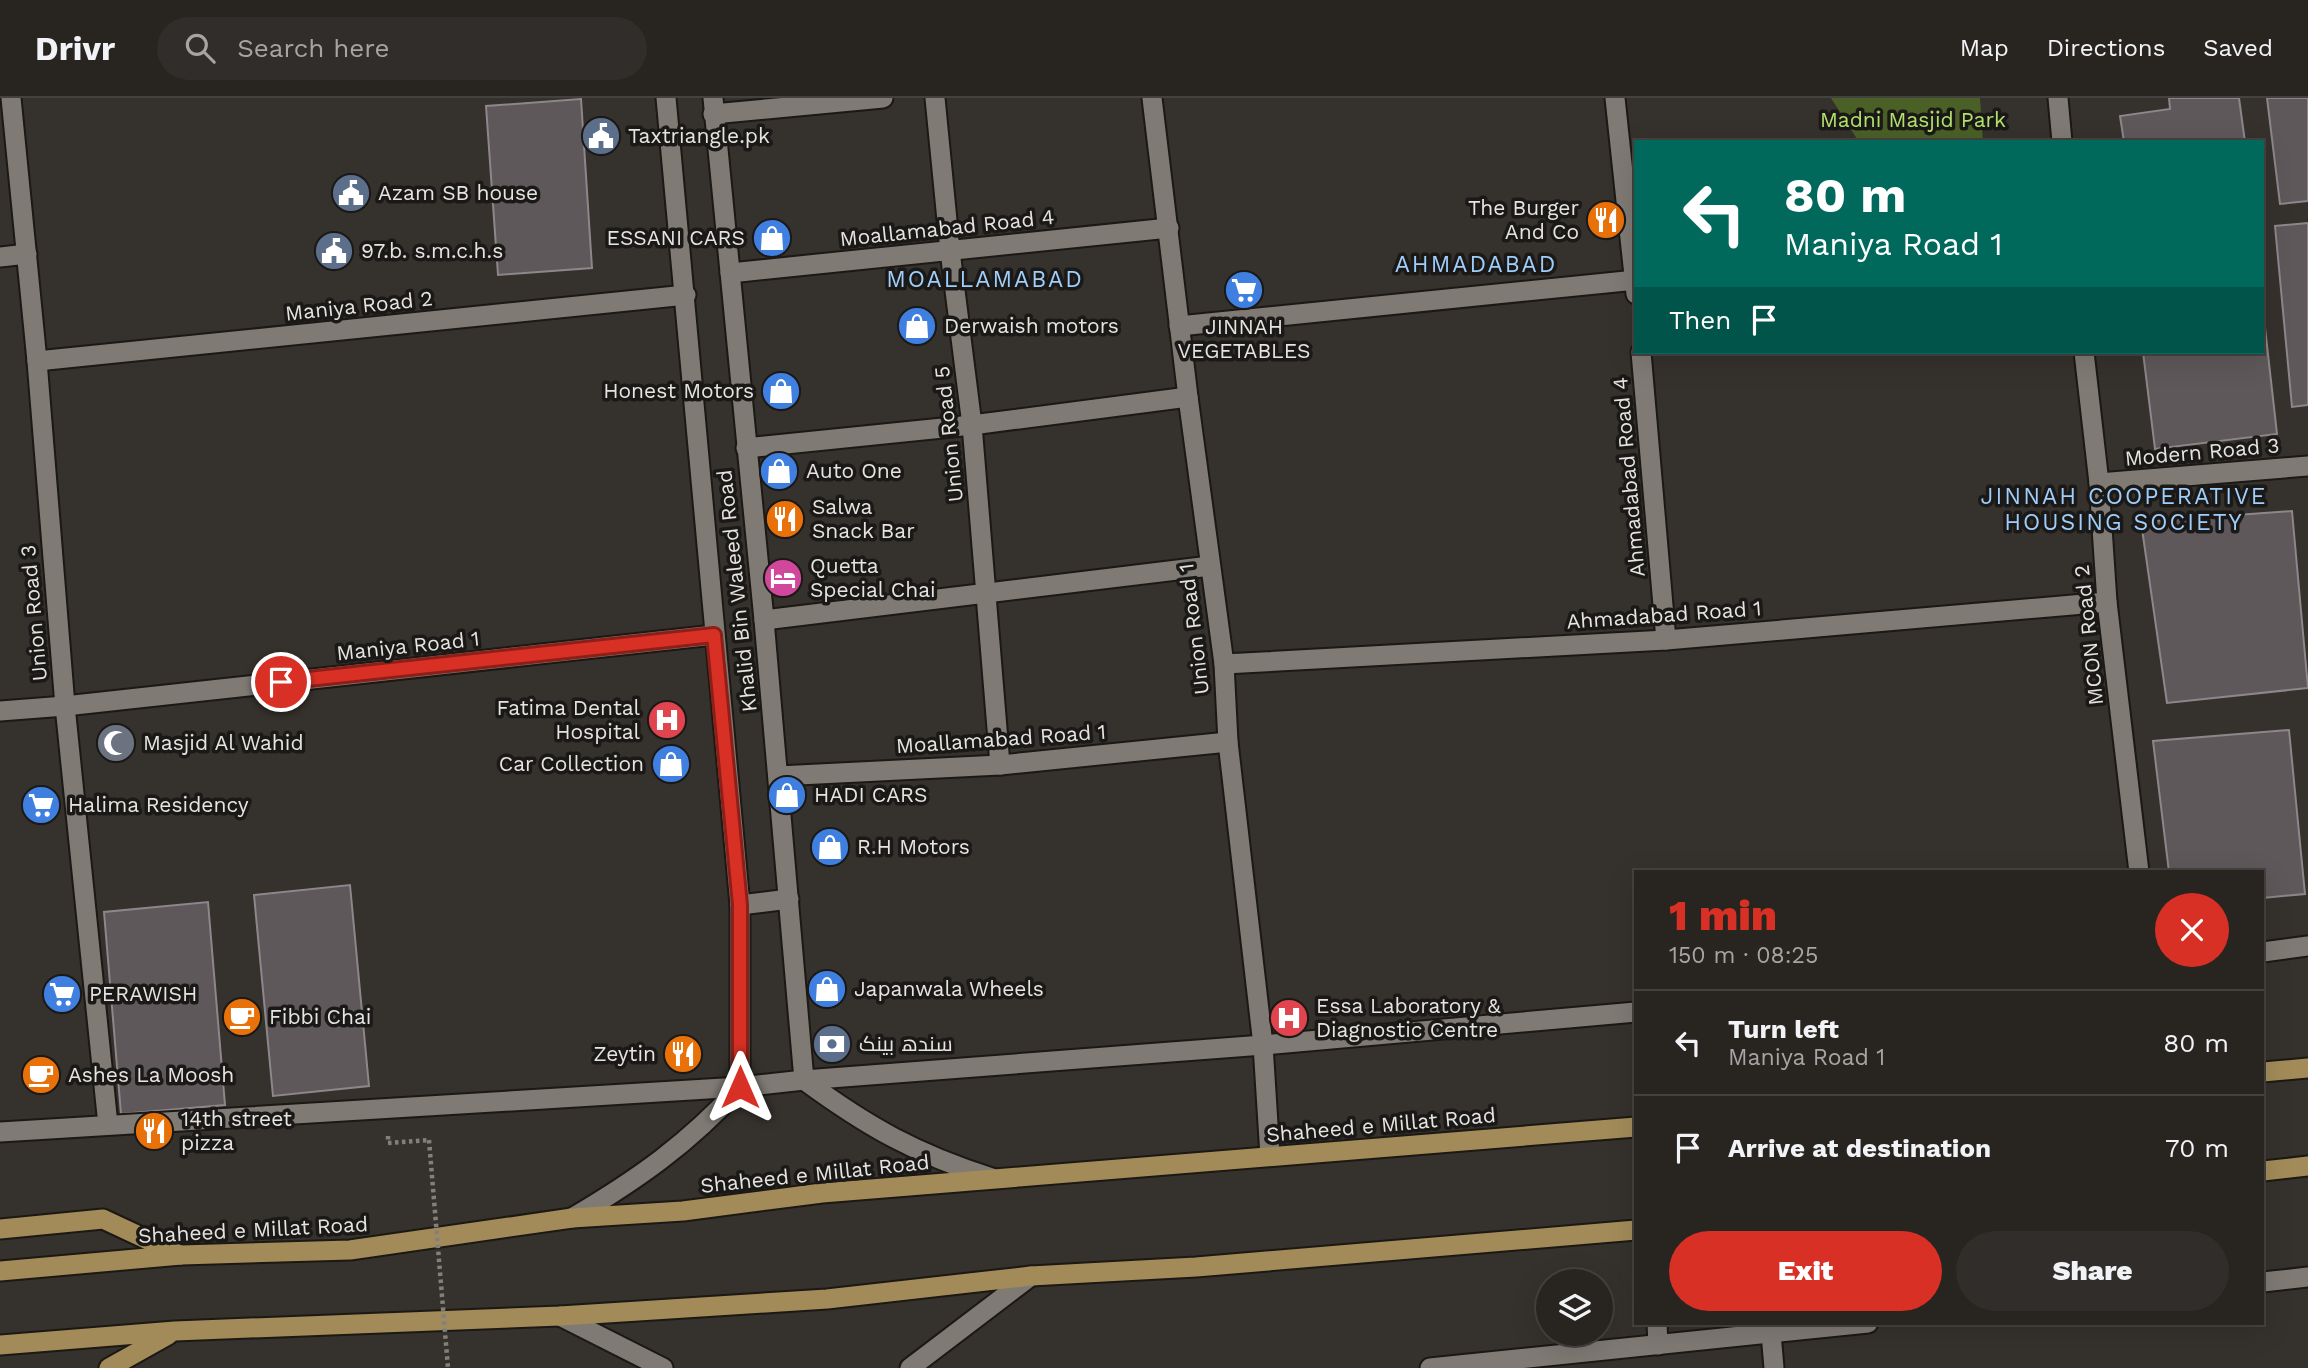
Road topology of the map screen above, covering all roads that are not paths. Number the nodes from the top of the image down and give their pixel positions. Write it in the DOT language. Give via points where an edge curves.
graph roads {
  1 [pos="11,98"];
  2 [pos="666,98"];
  3 [pos="883,98"];
  4 [pos="934,98"];
  5 [pos="1152,98"];
  6 [pos="1615,98"];
  7 [pos="2058,98"];
  8 [pos="713,106"];
  9 [pos="2062,140"];
  10 [pos="1169,228"];
  11 [pos="950,251"];
  12 [pos="27,254"];
  13 [pos="0,257"];
  14 [pos="1634,267"];
  15 [pos="730,273"];
  16 [pos="1634,285"];
  17 [pos="686,295"];
  18 [pos="1179,326"];
  19 [pos="1641,354"];
  20 [pos="2084,354"];
  21 [pos="37,362"];
  22 [pos="1188,397"];
  23 [pos="972,425"];
  24 [pos="746,449"];
  25 [pos="2308,466"];
  26 [pos="2099,483"];
  27 [pos="1210,566"];
  28 [pos="987,593"];
  29 [pos="2107,602"];
  30 [pos="764,620"];
  31 [pos="714,635"];
  32 [pos="1666,640"];
  33 [pos="1224,664"];
  34 [pos="65,706"];
  35 [pos="0,711"];
  36 [pos="1228,742"];
  37 [pos="1000,765"];
  38 [pos="778,776"];
  39 [pos="2139,870"];
  40 [pos="789,900"];
  41 [pos="740,905"];
  42 [pos="2308,946"];
  43 [pos="2264,951"];
  44 [pos="1634,1012"];
  45 [pos="1263,1045"];
  46 [pos="2308,1068"];
  47 [pos="2264,1072"];
  48 [pos="804,1080"];
  49 [pos="740,1087"];
  50 [pos="108,1125"];
  51 [pos="1634,1127"];
  52 [pos="0,1132"];
  53 [pos="1270,1156"];
  54 [pos="2308,1166"];
  55 [pos="2264,1171"];
  56 [pos="992,1178"];
  57 [pos="572,1218"];
  58 [pos="0,1229"];
  59 [pos="1634,1230"];
  60 [pos="181,1255"];
  61 [pos="0,1271"];
  62 [pos="1031,1276"];
  63 [pos="2308,1277"];
  64 [pos="2264,1282"];
  65 [pos="560,1316"];
  66 [pos="1657,1325"];
  67 [pos="1849,1325"];
  68 [pos="175,1331"];
  69 [pos="1771,1333"];
  70 [pos="0,1345"];
  71 [pos="1658,1345"];
  72 [pos="109,1368"];
  73 [pos="663,1368"];
  74 [pos="910,1368"];
  75 [pos="1430,1368"];
  76 [pos="1774,1368"];
  1 -- 12 [label="street, Union Road 3"];
  2 -- 17 [label="street, Khalid Bin Waleed Road"];
  3 -- 8 [label="street"];
  4 -- 11 [label="street, Union Road 5"];
  5 -- 10 [label="street, Union Road 1"];
  6 -- 14 [label="street"];
  7 -- 9 [label="street"];
  8 -- 15 [label="street, Khalid Bin Waleed Road"];
  10 -- 11 [label="street, Moallamabad Road 4"];
  10 -- 18 [label="street, Union Road 1"];
  11 -- 15 [label="street, Moallamabad Road 4"];
  11 -- 23 [label="street, Union Road 5"];
  12 -- 13 [label="street"];
  12 -- 21 [label="street, Union Road 3"];
  15 -- 24 [label="street, Khalid Bin Waleed Road"];
  16 -- 18 [label="street"];
  17 -- 21 [label="street, Maniya Road 2"];
  17 -- 31 [label="street, Khalid Bin Waleed Road"];
  18 -- 22 [label="street, Union Road 1"];
  19 -- 32 [label="street, Ahmadabad Road 4"];
  20 -- 26 [label="street, MCON Road 2"];
  21 -- 34 [label="street, Union Road 3"];
  22 -- 23 [label="street"];
  22 -- 27 [label="street, Union Road 1"];
  23 -- 24 [label="street"];
  23 -- 28 [label="street, Union Road 5"];
  24 -- 30 [label="street, Khalid Bin Waleed Road"];
  25 -- 26 [label="street, Modern Road 3"];
  26 -- 29 [label="street, MCON Road 2"];
  27 -- 28 [label="street"];
  27 -- 33 [label="street, Union Road 1"];
  28 -- 30 [label="street"];
  28 -- 37 [label="street, Union Road 5"];
  29 -- 32 [label="street, Ahmadabad Road 1"];
  29 -- 39 [label="street, MCON Road 2"];
  30 -- 38 [label="street, Khalid Bin Waleed Road"];
  31 -- 34 [label="street, Maniya Road 1"];
  31 -- 41 [label="street, Khalid Bin Waleed Road"];
  32 -- 33 [label="street, Ahmadabad Road 1"];
  33 -- 36 [label="street, Union Road 1"];
  34 -- 35 [label="street, Maniya Road 1"];
  34 -- 50 [label="street, Union Road 3"];
  36 -- 37 [label="street, Moallamabad Road 1"];
  36 -- 45 [label="street, Union Road 1"];
  37 -- 38 [label="street, Moallamabad Road 1"];
  38 -- 40 [label="street, Khalid Bin Waleed Road"];
  40 -- 41 [label="street"];
  40 -- 48 [label="street, Khalid Bin Waleed Road"];
  41 -- 49 [label="street, Khalid Bin Waleed Road"];
  42 -- 43 [label="street"];
  44 -- 45 [label="street"];
  45 -- 48 [label="street"];
  45 -- 53 [label="street, Union Road 1"];
  46 -- 47 [label="main road"];
  48 -- 49 [label="street"];
  48 -- 56 [label="street" via="883,1133 946,1163"];
  49 -- 50 [label="street"];
  49 -- 57 [label="street" via="668,1157"];
  50 -- 52 [label="street"];
  51 -- 53 [label="main road, Shaheed e Millat Road"];
  53 -- 56 [label="main road, Shaheed e Millat Road"];
  54 -- 55 [label="main road"];
  56 -- 57 [label="main road, Shaheed e Millat Road" via="683,1211"];
  57 -- 60 [label="main road, Shaheed e Millat Road" via="349,1250"];
  58 -- 60 [label="main road" via="103,1219"];
  59 -- 62 [label="main road" via="1196,1267"];
  60 -- 61 [label="main road, Shaheed e Millat Road"];
  62 -- 65 [label="main road" via="827,1299"];
  62 -- 74 [label="street"];
  63 -- 64 [label="street"];
  65 -- 68 [label="main road"];
  65 -- 73 [label="street"];
  66 -- 71 [label="street"];
  67 -- 69 [label="street"];
  68 -- 70 [label="main road"];
  68 -- 72 [label="main road"];
  69 -- 71 [label="street"];
  69 -- 76 [label="street"];
  71 -- 75 [label="street"];
}
